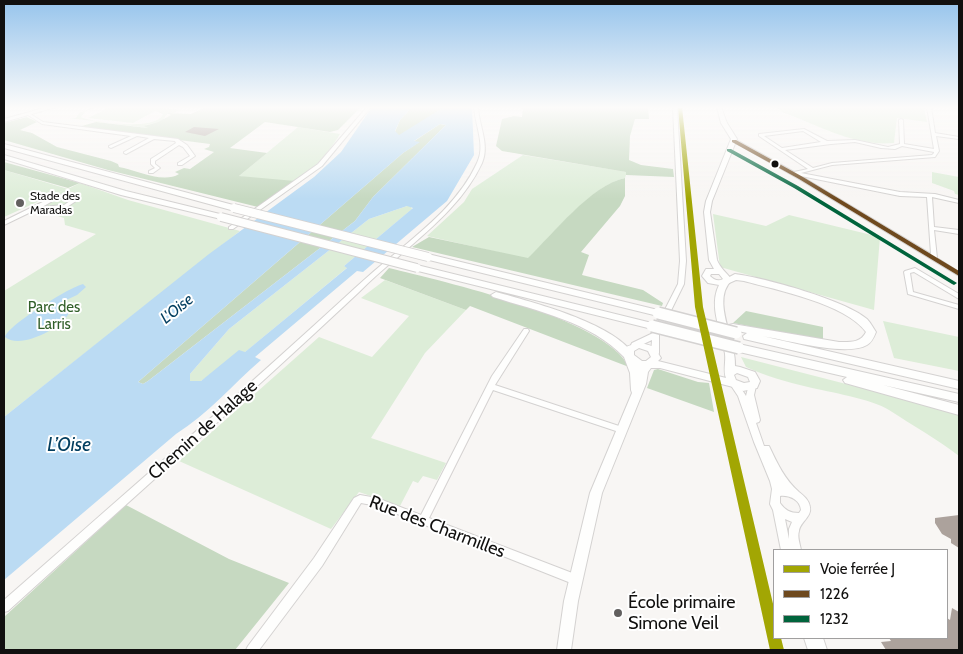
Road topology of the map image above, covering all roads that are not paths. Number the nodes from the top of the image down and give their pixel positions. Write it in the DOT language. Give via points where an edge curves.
graph roads {
  1 [pos="131,138"];
  2 [pos="154,138"];
  3 [pos="159,138"];
  4 [pos="343,138"];
  5 [pos="482,138"];
  6 [pos="677,138"];
  7 [pos="732,138"];
  8 [pos="764,138"];
  9 [pos="817,138"];
  10 [pos="902,138"];
  11 [pos="934,138"];
  12 [pos="734,141"];
  13 [pos="827,143"];
  14 [pos="179,144"];
  15 [pos="902,145"];
  16 [pos="4,146"];
  17 [pos="111,147"];
  18 [pos="781,149"];
  19 [pos="936,151"];
  20 [pos="126,154"];
  21 [pos="4,157"];
  22 [pos="180,164"];
  23 [pos="812,168"];
  24 [pos="150,172"];
  25 [pos="792,174"];
  26 [pos="929,196"];
  27 [pos="959,201"];
  28 [pos="34,209"];
  29 [pos="4,223"];
  30 [pos="231,228"];
  31 [pos="932,228"];
  32 [pos="959,232"];
  33 [pos="934,259"];
  34 [pos="713,260"];
  35 [pos="959,274"];
  36 [pos="708,275"];
  37 [pos="725,279"];
  38 [pos="490,287"];
  39 [pos="958,295"];
  40 [pos="720,300"];
  41 [pos="959,307"];
  42 [pos="654,330"];
  43 [pos="734,330"];
  44 [pos="526,331"];
  45 [pos="635,345"];
  46 [pos="734,347"];
  47 [pos="655,353"];
  48 [pos="629,356"];
  49 [pos="791,360"];
  50 [pos="649,364"];
  51 [pos="730,371"];
  52 [pos="748,372"];
  53 [pos="734,383"];
  54 [pos="959,385"];
  55 [pos="752,386"];
  56 [pos="492,387"];
  57 [pos="636,393"];
  58 [pos="959,398"];
  59 [pos="959,410"];
  60 [pos="622,430"];
  61 [pos="776,494"];
  62 [pos="795,494"];
  63 [pos="777,506"];
  64 [pos="802,517"];
  65 [pos="423,520"];
  66 [pos="786,549"];
  67 [pos="796,549"];
  68 [pos="576,580"];
  69 [pos="4,607"];
  70 [pos="252,650"];
  71 [pos="564,650"];
  1 -- 17 [label="street"];
  2 -- 20 [label="street"];
  3 -- 14 [label="street" via="176,140"];
  4 -- 30 [label="street" via="320,165"];
  5 -- 69 [label="street, Chemin de Halage" via="480,162 456,202 438,222 401,251"];
  6 -- 42 [label="street" via="683,268 681,284"];
  7 -- 12 [label="main road"];
  8 -- 18 [label="street"];
  9 -- 13 [label="street"];
  10 -- 15 [label="street"];
  11 -- 19 [label="street"];
  12 -- 25 [label="street"];
  12 -- 34 [label="main road" via="707,211"];
  13 -- 15 [label="street" via="854,141 888,149"];
  13 -- 18 [label="street"];
  14 -- 22 [label="street" via="186,146 193,156"];
  14 -- 24 [label="street" via="153,160 158,168"];
  15 -- 19 [label="street"];
  16 -- 43 [label="highway, bridge" via="428,257"];
  18 -- 23 [label="street"];
  19 -- 23 [label="street" via="927,158 854,161"];
  21 -- 38 [label="highway, bridge" via="107,188"];
  23 -- 25 [label="street"];
  25 -- 26 [label="street" via="900,194"];
  25 -- 33 [label="street"];
  26 -- 27 [label="street"];
  26 -- 31 [label="street"];
  28 -- 28 [label="street" via="65,206 76,198 60,196"];
  28 -- 29 [label="street"];
  31 -- 32 [label="street"];
  31 -- 33 [label="street"];
  33 -- 35 [label="street"];
  34 -- 36 [label="main road"];
  34 -- 37 [label="main road"];
  36 -- 37 [label="main road" via="716,283"];
  36 -- 40 [label="main road"];
  37 -- 40 [label="main road"];
  37 -- 43 [label="highway" via="744,278 833,305 863,320 871,332 866,341 839,346"];
  38 -- 42 [label="highway"];
  38 -- 48 [label="highway" via="493,294 541,308 587,327 618,343"];
  39 -- 41 [label="street" via="916,270 907,272 910,294"];
  40 -- 46 [label="main road" via="724,331"];
  42 -- 45 [label="street"];
  42 -- 46 [label="highway, bridge"];
  42 -- 47 [label="street"];
  43 -- 54 [label="highway"];
  44 -- 56 [label="street"];
  45 -- 47 [label="main road" via="646,346"];
  45 -- 48 [label="main road" via="630,348"];
  46 -- 49 [label="highway"];
  46 -- 51 [label="main road"];
  46 -- 52 [label="main road" via="739,363"];
  47 -- 50 [label="main road" via="655,361"];
  47 -- 51 [label="main road" via="695,371"];
  48 -- 50 [label="main road" via="638,363"];
  48 -- 57 [label="main road" via="635,373"];
  49 -- 58 [label="highway"];
  49 -- 59 [label="highway" via="832,375"];
  50 -- 53 [label="main road"];
  50 -- 57 [label="main road" via="643,371"];
  51 -- 52 [label="main road"];
  51 -- 53 [label="main road" via="729,377"];
  52 -- 55 [label="main road" via="754,378"];
  53 -- 55 [label="main road"];
  53 -- 61 [label="street" via="742,395 776,481"];
  55 -- 62 [label="street" via="750,395 761,436 781,479"];
  56 -- 60 [label="street"];
  56 -- 65 [label="street"];
  57 -- 60 [label="main road"];
  60 -- 68 [label="main road" via="596,493"];
  61 -- 62 [label="street" via="785,491"];
  61 -- 63 [label="street"];
  62 -- 64 [label="street" via="805,506"];
  63 -- 64 [label="street" via="790,517"];
  63 -- 66 [label="street"];
  64 -- 67 [label="street" via="795,527"];
  65 -- 68 [label="street, Rue des Charmilles"];
  65 -- 70 [label="street, Rue des Charmilles" via="365,499 356,502 318,562"];
  68 -- 71 [label="main road"];
}
